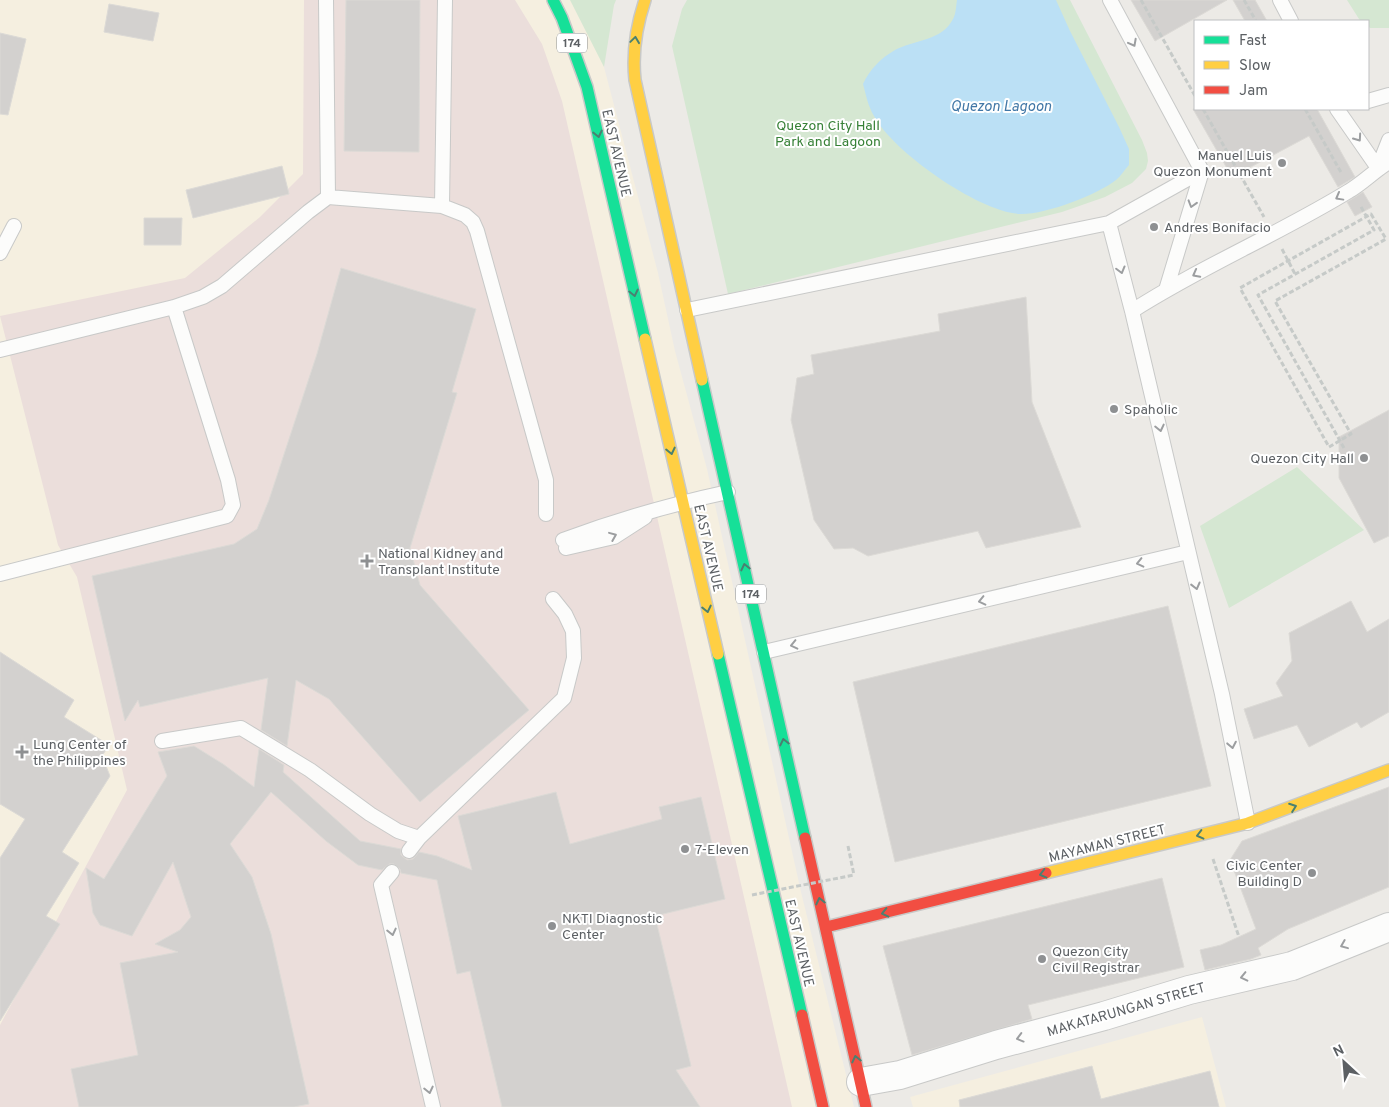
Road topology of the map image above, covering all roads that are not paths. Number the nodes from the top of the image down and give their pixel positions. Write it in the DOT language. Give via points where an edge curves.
graph roads {
  1 [pos="326,0"];
  2 [pos="445,0"];
  3 [pos="553,0"];
  4 [pos="645,0"];
  5 [pos="1110,0"];
  6 [pos="1280,0"];
  7 [pos="1290,20"];
  8 [pos="1389,95"];
  9 [pos="1369,101"];
  10 [pos="1338,110"];
  11 [pos="1389,140"];
  12 [pos="1384,165"];
  13 [pos="1202,171"];
  14 [pos="328,197"];
  15 [pos="442,206"];
  16 [pos="1109,223"];
  17 [pos="14,226"];
  18 [pos="0,253"];
  19 [pos="1166,290"];
  20 [pos="174,306"];
  21 [pos="687,310"];
  22 [pos="1132,312"];
  23 [pos="0,350"];
  24 [pos="728,492"];
  25 [pos="683,502"];
  26 [pos="546,514"];
  27 [pos="564,544"];
  28 [pos="1188,552"];
  29 [pos="0,574"];
  30 [pos="552,599"];
  31 [pos="764,652"];
  32 [pos="162,741"];
  33 [pos="1389,770"];
  34 [pos="1248,823"];
  35 [pos="419,838"];
  36 [pos="409,851"];
  37 [pos="392,872"];
  38 [pos="826,927"];
  39 [pos="1389,927"];
  40 [pos="864,1094"];
  41 [pos="433,1107"];
  42 [pos="822,1107"];
  1 -- 14 [label="lane"];
  2 -- 15 [label="lane"];
  3 -- 25 [label="main road, EAST AVENUE / 174, one-way" via="586,87"];
  21 -- 4 [label="main road, EAST AVENUE / 174, one-way" via="633,67 635,38"];
  5 -- 13 [label="lane, one-way"];
  6 -- 7 [label="lane"];
  8 -- 9 [label="lane"];
  10 -- 12 [label="lane, one-way"];
  11 -- 12 [label="lane"];
  12 -- 19 [label="lane, one-way" via="1351,190"];
  13 -- 16 [label="lane"];
  13 -- 19 [label="lane, one-way"];
  14 -- 15 [label="lane"];
  14 -- 20 [label="lane" via="222,286 203,297"];
  15 -- 26 [label="lane" via="465,215 477,231 546,480"];
  16 -- 21 [label="lane"];
  16 -- 22 [label="lane, one-way"];
  17 -- 18 [label="lane"];
  19 -- 22 [label="lane"];
  20 -- 23 [label="lane"];
  20 -- 29 [label="lane" via="228,480 233,505 227,516"];
  21 -- 24 [label="main road, EAST AVENUE / 174"];
  22 -- 28 [label="lane, one-way"];
  24 -- 25 [label="lane"];
  31 -- 24 [label="main road, EAST AVENUE / 174, one-way"];
  25 -- 27 [label="lane" via="608,523"];
  25 -- 42 [label="main road, EAST AVENUE / 174, one-way"];
  28 -- 31 [label="lane, one-way"];
  28 -- 34 [label="lane, one-way" via="1222,694"];
  30 -- 35 [label="lane" via="565,614 573,631 574,658 564,698"];
  38 -- 31 [label="main road, EAST AVENUE / 174, one-way"];
  32 -- 35 [label="lane" via="241,728 310,770 370,814 398,831"];
  34 -- 33 [label="main road, MAYAMAN STREET, one-way"];
  34 -- 38 [label="main road, MAYAMAN STREET, one-way"];
  35 -- 36 [label="lane"];
  37 -- 41 [label="lane, one-way" via="381,885"];
  40 -- 38 [label="main road, EAST AVENUE / 174, one-way"];
  39 -- 40 [label="street, MAKATARUNGAN STREET, one-way" via="1292,966 1189,990 996,1045 900,1075"];
}
